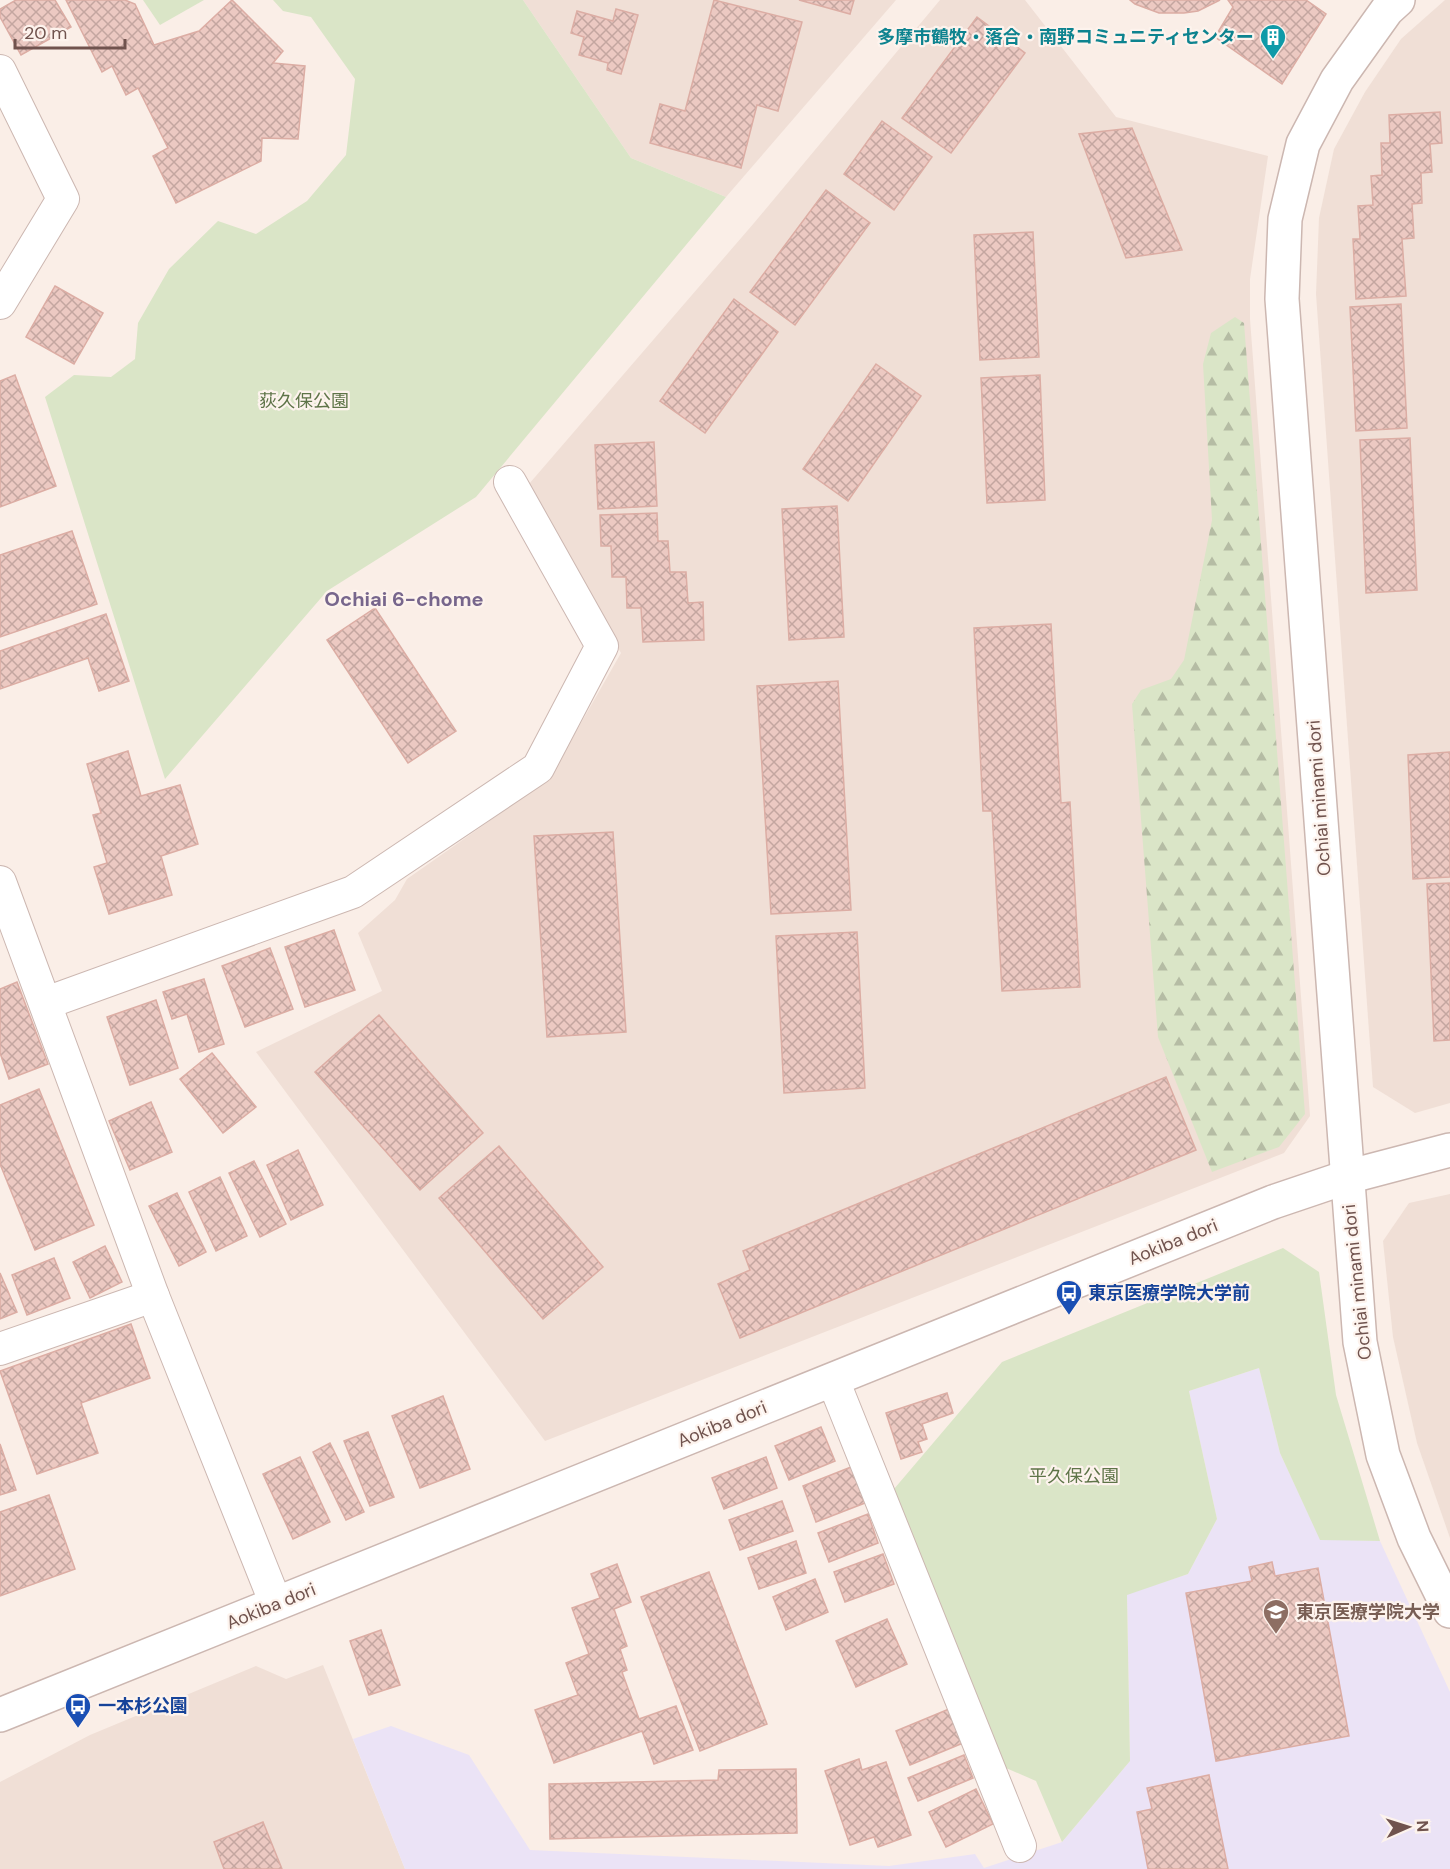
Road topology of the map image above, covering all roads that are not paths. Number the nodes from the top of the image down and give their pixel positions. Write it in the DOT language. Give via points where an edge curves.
graph roads {
  1 [pos="1388,3"];
  2 [pos="0,70"];
  3 [pos="0,303"];
  4 [pos="510,482"];
  5 [pos="0,882"];
  6 [pos="46,1004"];
  7 [pos="1450,1150"];
  8 [pos="1347,1177"];
  9 [pos="153,1296"];
  10 [pos="0,1349"];
  11 [pos="833,1380"];
  12 [pos="276,1604"];
  13 [pos="1450,1611"];
  14 [pos="0,1715"];
  15 [pos="1020,1846"];
  1 -- 8 [label="street, Ochiai minami dori" via="1337,80 1303,144 1285,219 1282,299"];
  2 -- 3 [label="street" via="63,199"];
  4 -- 6 [label="street" via="602,646 538,768 353,892"];
  5 -- 6 [label="street"];
  6 -- 9 [label="street"];
  7 -- 8 [label="street, Aokiba dori"];
  8 -- 11 [label="street, Aokiba dori" via="1273,1202"];
  8 -- 13 [label="street, Ochiai minami dori" via="1360,1342 1383,1455 1413,1538"];
  9 -- 10 [label="street"];
  9 -- 12 [label="street"];
  11 -- 12 [label="street, Aokiba dori"];
  11 -- 15 [label="street"];
  12 -- 14 [label="street, Aokiba dori"];
}
